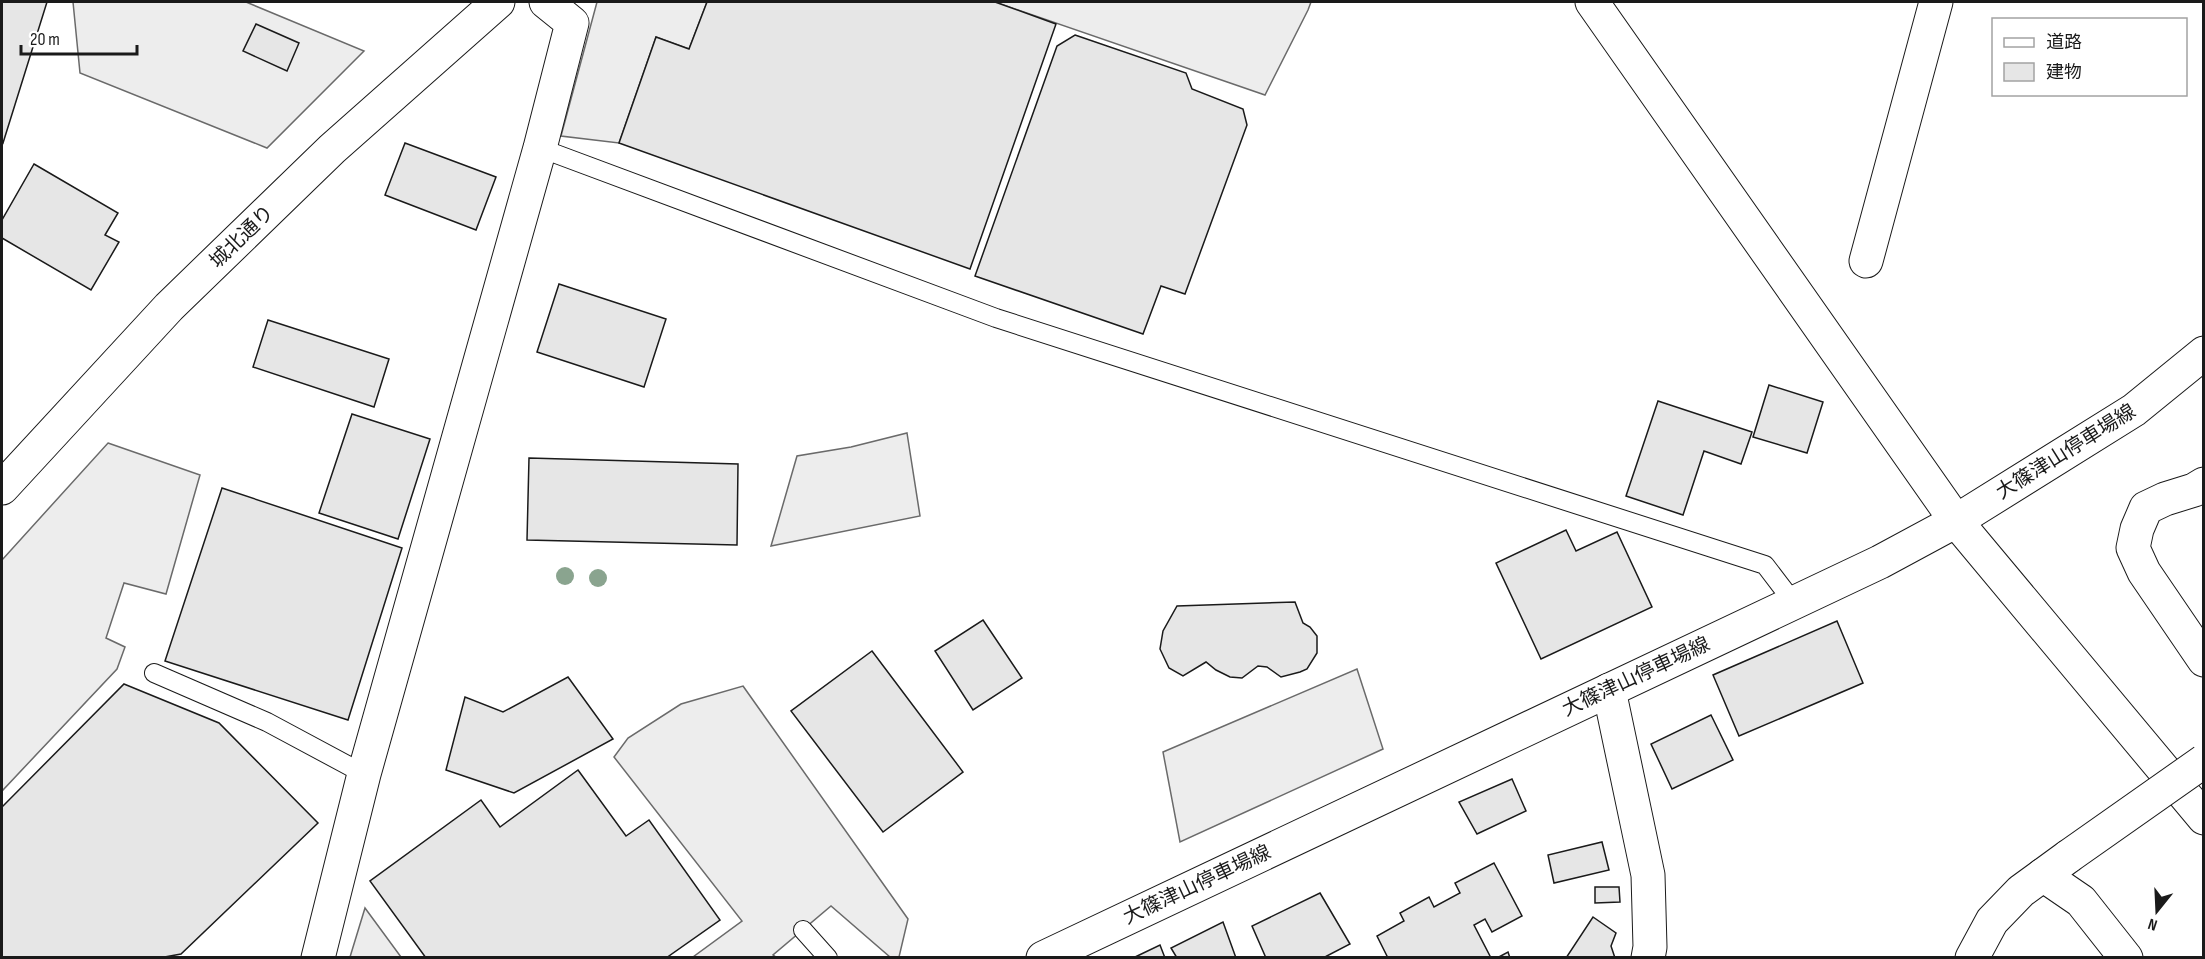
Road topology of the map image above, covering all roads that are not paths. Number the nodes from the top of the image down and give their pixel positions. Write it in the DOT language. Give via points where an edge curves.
graph roads {
  1 [pos="498,2"];
  2 [pos="546,2"];
  3 [pos="1592,2"];
  4 [pos="1936,2"];
  5 [pos="540,148"];
  6 [pos="1866,261"];
  7 [pos="2204,352"];
  8 [pos="2204,484"];
  9 [pos="2,488"];
  10 [pos="1956,521"];
  11 [pos="1794,603"];
  12 [pos="2204,660"];
  13 [pos="154,673"];
  14 [pos="1609,690"];
  15 [pos="2204,761"];
  16 [pos="364,774"];
  17 [pos="2204,818"];
  18 [pos="2043,875"];
  19 [pos="803,930"];
  20 [pos="318,957"];
  21 [pos="828,957"];
  22 [pos="1043,957"];
  23 [pos="1648,957"];
  24 [pos="1972,957"];
  25 [pos="2126,957"];
  1 -- 9 [label="street, 城北通り" via="332,149 169,307"];
  2 -- 5 [label="street" via="572,23"];
  3 -- 10 [label="street"];
  4 -- 6 [label="street"];
  5 -- 11 [label="lane" via="996,318 1765,565"];
  5 -- 16 [label="street"];
  7 -- 10 [label="street, 大篠津山停車場線" via="2134,410"];
  8 -- 12 [label="street" via="2146,508 2133,548 2144,572"];
  10 -- 11 [label="street, 大篠津山停車場線"];
  10 -- 17 [label="street"];
  11 -- 14 [label="street, 大篠津山停車場線"];
  13 -- 16 [label="lane" via="267,722"];
  14 -- 22 [label="street, 大篠津山停車場線"];
  14 -- 23 [label="street" via="1648,874"];
  15 -- 18 [label="street, bridge"];
  16 -- 20 [label="street"];
  18 -- 24 [label="street" via="1992,921"];
  18 -- 25 [label="street" via="2080,901"];
  19 -- 21 [label="lane"];
}
